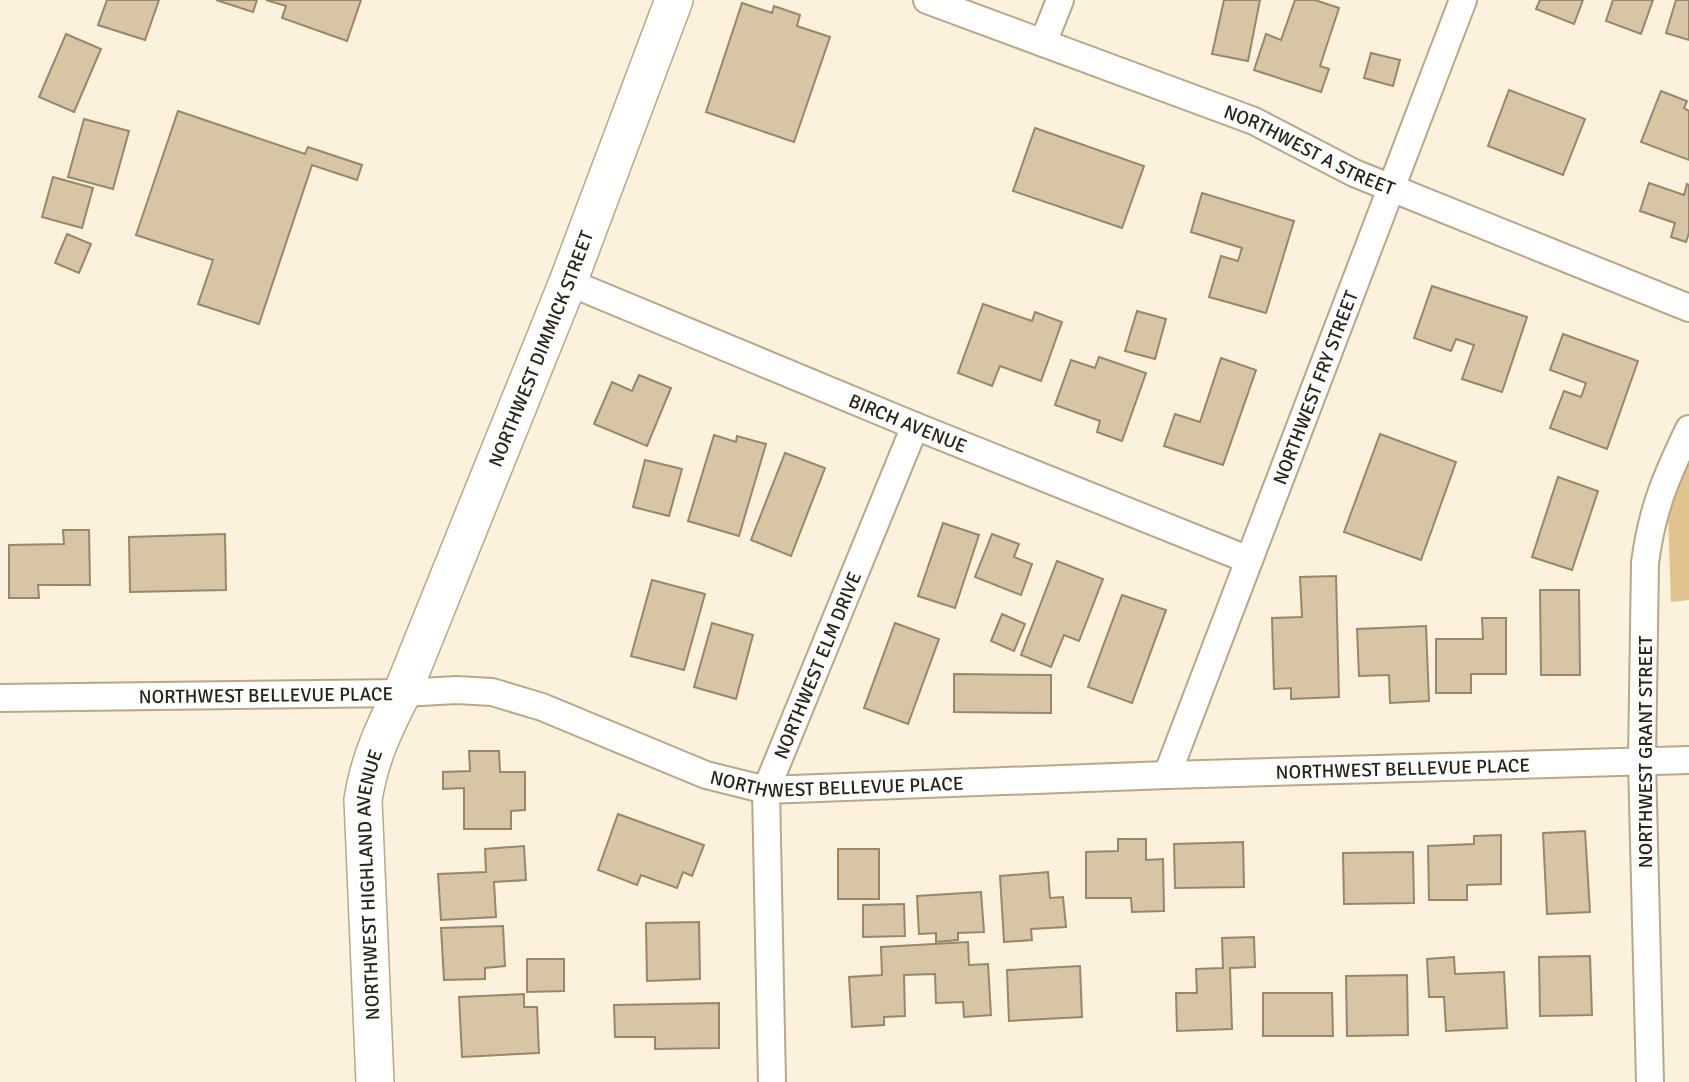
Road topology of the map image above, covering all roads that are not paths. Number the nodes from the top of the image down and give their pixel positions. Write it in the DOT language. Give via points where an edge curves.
graph roads {
  1 [pos="674,0"];
  2 [pos="927,0"];
  3 [pos="1060,0"];
  4 [pos="1463,0"];
  5 [pos="1043,43"];
  6 [pos="1390,188"];
  7 [pos="568,282"];
  8 [pos="1689,308"];
  9 [pos="915,426"];
  10 [pos="1689,429"];
  11 [pos="1249,560"];
  12 [pos="402,693"];
  13 [pos="0,698"];
  14 [pos="1689,760"];
  15 [pos="1642,761"];
  16 [pos="1167,775"];
  17 [pos="766,790"];
  18 [pos="375,1082"];
  19 [pos="772,1082"];
  20 [pos="1650,1082"];
  1 -- 7 [label="main road, NORTHWEST DIMMICK STREET"];
  2 -- 5 [label="street, NORTHWEST A STREET"];
  3 -- 5 [label="street"];
  4 -- 6 [label="street, NORTHWEST FRY STREET"];
  5 -- 6 [label="street, NORTHWEST A STREET" via="1254,121"];
  6 -- 8 [label="street, NORTHWEST A STREET"];
  6 -- 11 [label="street, NORTHWEST FRY STREET"];
  7 -- 9 [label="street, BIRCH AVENUE"];
  7 -- 12 [label="main road, NORTHWEST DIMMICK STREET"];
  9 -- 11 [label="street, BIRCH AVENUE"];
  9 -- 17 [label="street, NORTHWEST ELM DRIVE"];
  10 -- 15 [label="street, NORTHWEST GRANT STREET" via="1663,484 1649,532"];
  11 -- 16 [label="street, NORTHWEST FRY STREET"];
  12 -- 13 [label="street, NORTHWEST BELLEVUE PLACE"];
  12 -- 17 [label="street, NORTHWEST BELLEVUE PLACE" via="492,692 542,707 706,775"];
  12 -- 18 [label="main road, NORTHWEST HIGHLAND AVENUE" via="380,735 363,800"];
  14 -- 15 [label="street, NORTHWEST BELLEVUE PLACE"];
  15 -- 16 [label="street, NORTHWEST BELLEVUE PLACE"];
  15 -- 20 [label="street, NORTHWEST GRANT STREET"];
  16 -- 17 [label="street, NORTHWEST BELLEVUE PLACE"];
  17 -- 19 [label="street, NORTHWEST ELM DRIVE"];
}
